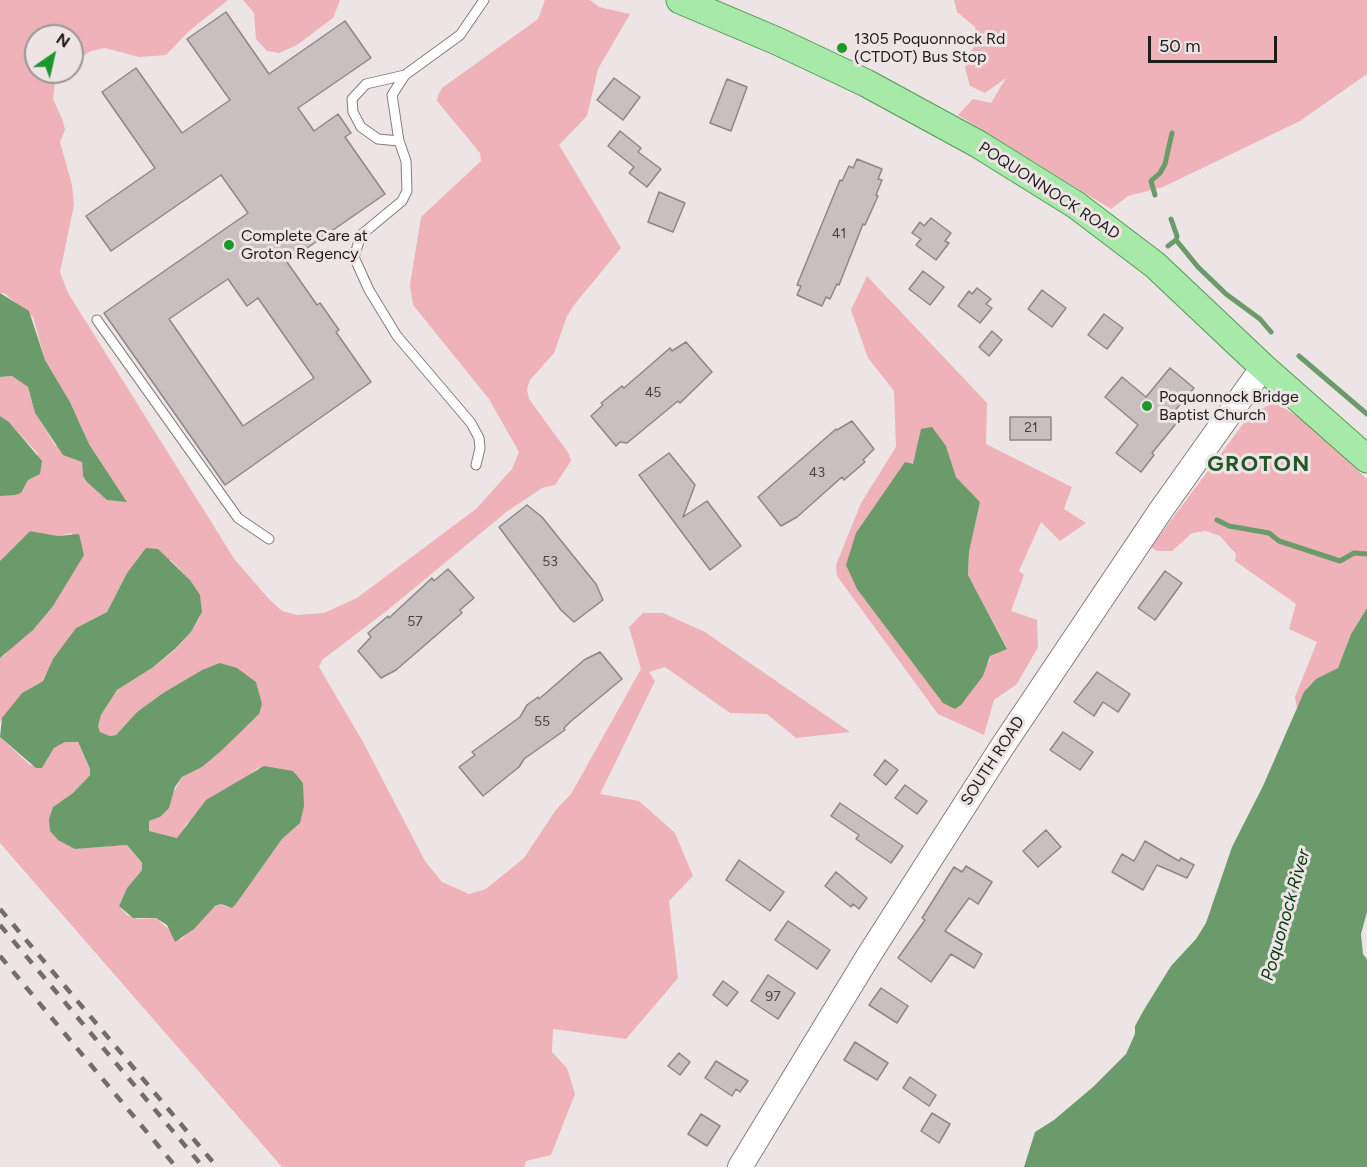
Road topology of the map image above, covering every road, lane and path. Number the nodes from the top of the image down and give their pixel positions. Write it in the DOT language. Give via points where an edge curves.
graph roads {
  1 [pos="484,0"];
  2 [pos="680,0"];
  3 [pos="405,75"];
  4 [pos="399,141"];
  5 [pos="97,320"];
  6 [pos="1263,367"];
  7 [pos="1367,459"];
  8 [pos="476,465"];
  9 [pos="269,539"];
  10 [pos="740,1167"];
  1 -- 3 [label="lane" via="460,35"];
  2 -- 6 [label="main road, POQUONNOCK ROAD" via="866,83 1046,186 1155,265"];
  3 -- 4 [label="lane" via="392,96"];
  3 -- 4 [label="lane" via="366,84 352,99 356,120 369,134"];
  4 -- 8 [label="lane" via="406,161 407,191 402,201 361,235 354,257 397,336 471,423 479,438"];
  5 -- 9 [label="lane" via="238,518"];
  6 -- 7 [label="main road, POQUONNOCK ROAD"];
  6 -- 10 [label="main road, SOUTH ROAD" via="1161,510 1002,747 868,956"];
}
